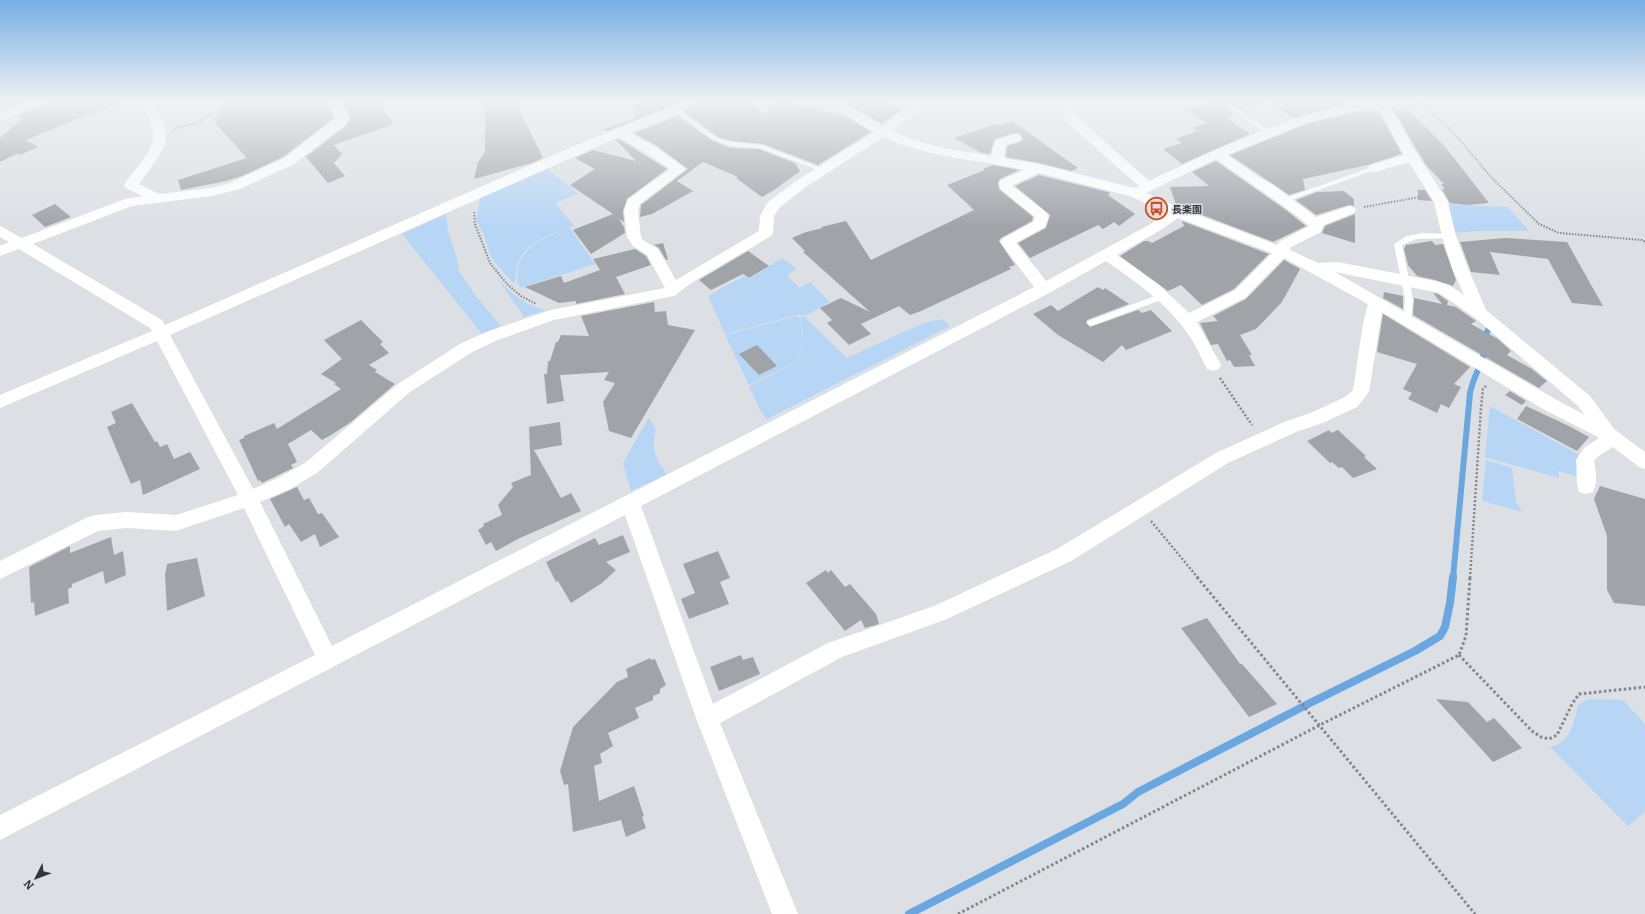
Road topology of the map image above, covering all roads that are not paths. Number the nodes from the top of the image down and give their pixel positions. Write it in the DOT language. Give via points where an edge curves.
graph roads {
  1 [pos="160,144"];
  2 [pos="313,144"];
  3 [pos="593,144"];
  4 [pos="640,144"];
  5 [pos="730,144"];
  6 [pos="864,144"];
  7 [pos="910,144"];
  8 [pos="1000,144"];
  9 [pos="1096,144"];
  10 [pos="1243,144"];
  11 [pos="1405,144"];
  12 [pos="1217,154"];
  13 [pos="1412,157"];
  14 [pos="997,160"];
  15 [pos="1039,168"];
  16 [pos="1375,168"];
  17 [pos="823,170"];
  18 [pos="1141,190"];
  19 [pos="157,199"];
  20 [pos="1283,200"];
  21 [pos="1349,210"];
  22 [pos="1177,212"];
  23 [pos="1315,223"];
  24 [pos="0,231"];
  25 [pos="1449,236"];
  26 [pos="21,244"];
  27 [pos="0,252"];
  28 [pos="1282,252"];
  29 [pos="1108,255"];
  30 [pos="1317,268"];
  31 [pos="1405,280"];
  32 [pos="673,289"];
  33 [pos="1044,289"];
  34 [pos="1162,296"];
  35 [pos="1376,302"];
  36 [pos="1480,313"];
  37 [pos="1407,320"];
  38 [pos="1186,321"];
  39 [pos="1091,323"];
  40 [pos="161,333"];
  41 [pos="1213,365"];
  42 [pos="0,402"];
  43 [pos="1608,434"];
  44 [pos="1645,462"];
  45 [pos="1586,487"];
  46 [pos="249,500"];
  47 [pos="630,503"];
  48 [pos="0,570"];
  49 [pos="328,659"];
  50 [pos="707,718"];
  51 [pos="0,828"];
  52 [pos="785,914"];
  1 -- 19 [label="street" via="158,150 131,185"];
  2 -- 19 [label="street" via="289,160 234,186 211,192"];
  3 -- 40 [label="street"];
  4 -- 32 [label="street" via="679,169 633,202 631,211 634,237 638,243 653,252"];
  5 -- 17 [label="lane" via="760,146"];
  6 -- 17 [label="street"];
  7 -- 14 [label="street"];
  8 -- 14 [label="street"];
  9 -- 18 [label="street"];
  10 -- 12 [label="street"];
  11 -- 13 [label="street"];
  12 -- 18 [label="street"];
  12 -- 20 [label="street"];
  13 -- 16 [label="street"];
  13 -- 25 [label="street" via="1441,202"];
  14 -- 15 [label="street"];
  15 -- 18 [label="street"];
  15 -- 33 [label="street" via="1006,183 1007,189 1042,216 1040,224 1007,242"];
  16 -- 20 [label="lane"];
  17 -- 32 [label="street" via="774,205 767,216 766,233"];
  18 -- 22 [label="street"];
  19 -- 26 [label="street" via="130,202"];
  20 -- 23 [label="street"];
  21 -- 23 [label="street"];
  22 -- 28 [label="street"];
  22 -- 29 [label="street"];
  23 -- 28 [label="street" via="1316,229 1285,244"];
  24 -- 26 [label="street"];
  25 -- 31 [label="lane" via="1411,237 1398,244"];
  25 -- 36 [label="street"];
  26 -- 27 [label="street"];
  26 -- 40 [label="street" via="156,324"];
  28 -- 30 [label="street"];
  28 -- 38 [label="street" via="1240,294"];
  29 -- 33 [label="street"];
  29 -- 34 [label="street"];
  30 -- 31 [label="street" via="1338,267"];
  30 -- 35 [label="street"];
  31 -- 36 [label="street" via="1444,289"];
  31 -- 37 [label="lane" via="1409,300"];
  32 -- 46 [label="street" via="670,292 555,314 466,348 404,388 311,468"];
  33 -- 47 [label="street"];
  34 -- 38 [label="street"];
  34 -- 39 [label="lane"];
  35 -- 37 [label="street"];
  35 -- 50 [label="street" via="1362,392 1351,402 1222,458 1064,555 940,613 835,650"];
  36 -- 43 [label="street" via="1584,401"];
  37 -- 43 [label="street" via="1550,404"];
  38 -- 41 [label="street" via="1194,330"];
  40 -- 42 [label="street"];
  40 -- 46 [label="street"];
  43 -- 44 [label="street"];
  43 -- 45 [label="street" via="1606,443 1591,452 1585,460"];
  46 -- 48 [label="street" via="176,523 126,520 95,523"];
  46 -- 49 [label="street"];
  47 -- 49 [label="street"];
  47 -- 50 [label="street"];
  49 -- 51 [label="street"];
  50 -- 52 [label="street"];
}
